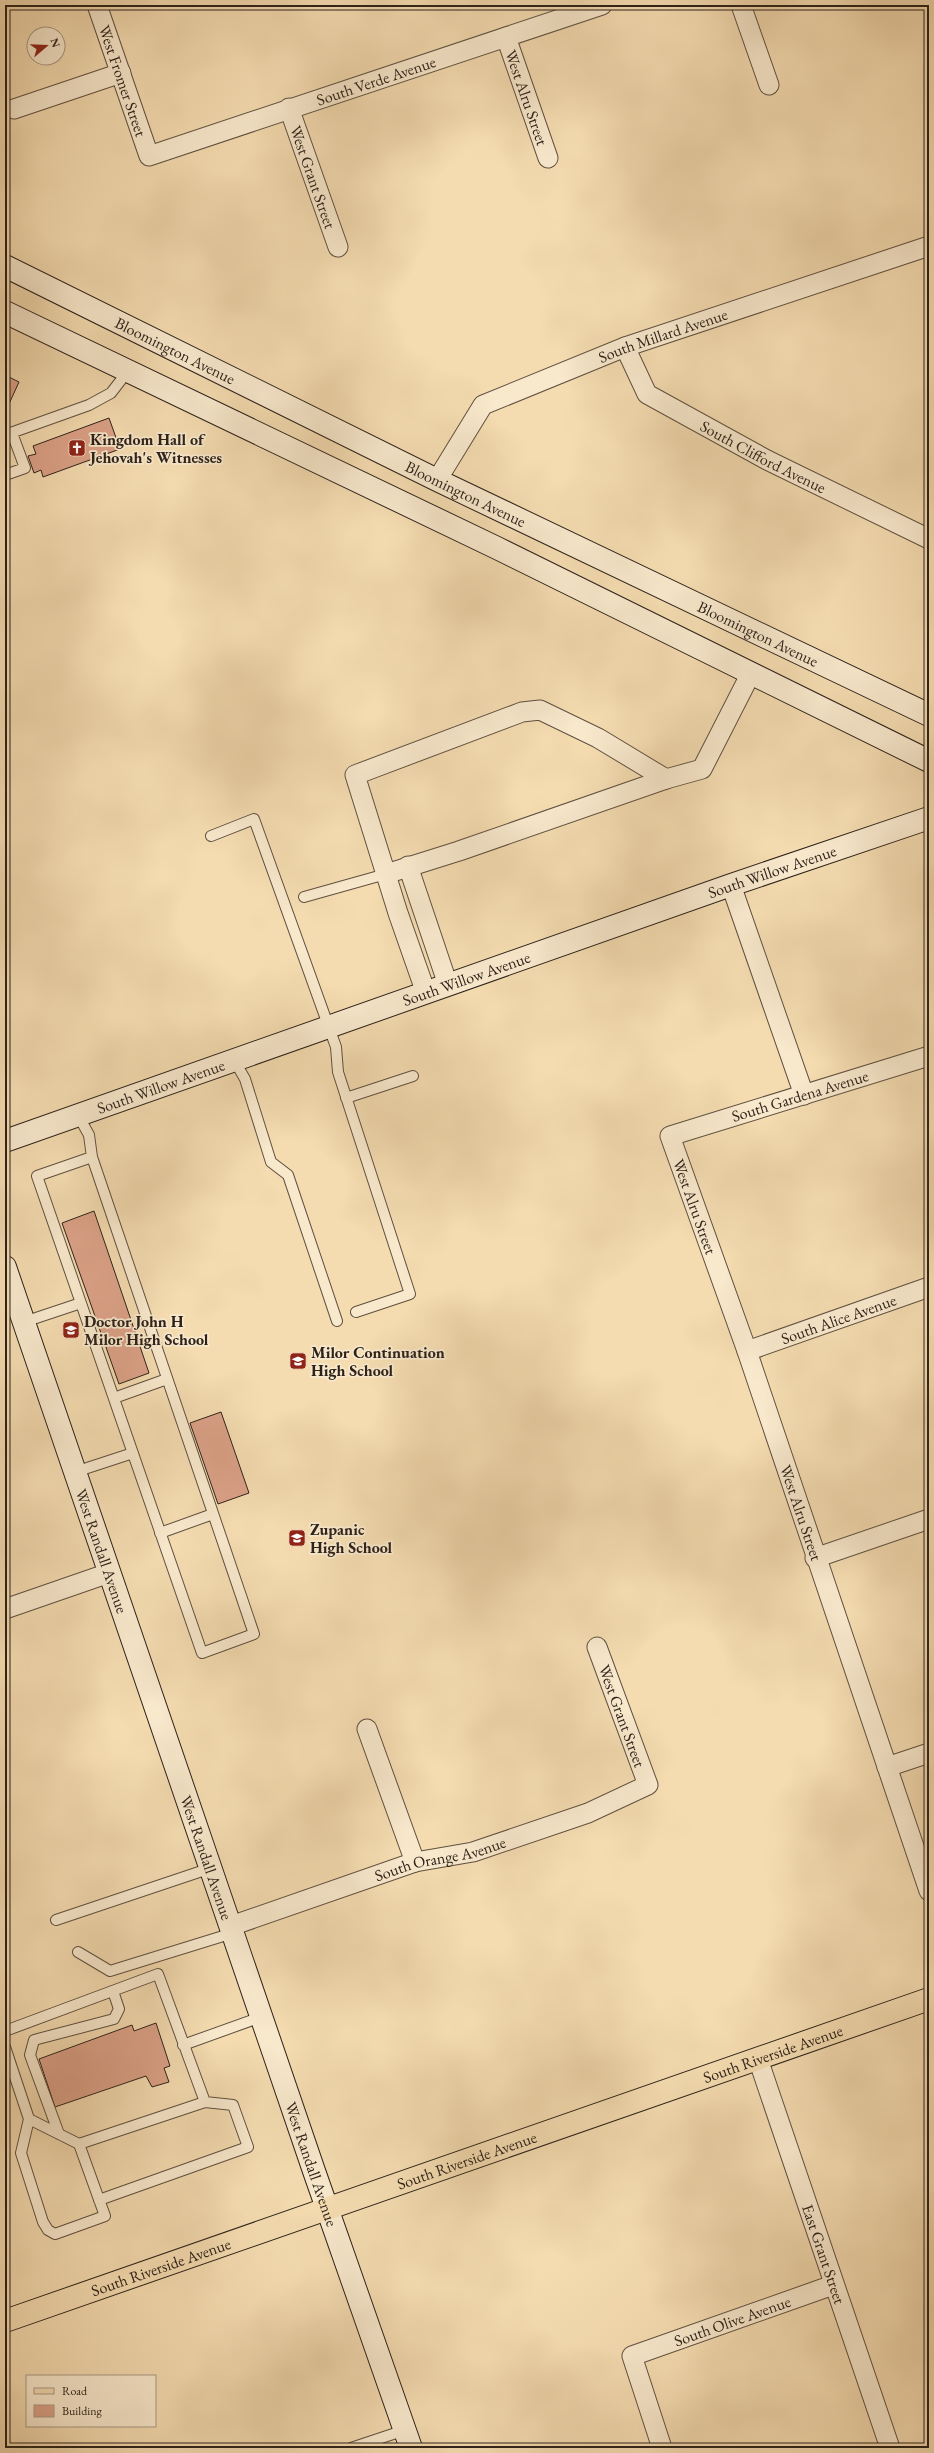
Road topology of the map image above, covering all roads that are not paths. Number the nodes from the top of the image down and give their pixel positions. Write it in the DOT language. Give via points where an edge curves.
graph roads {
  1 [pos="98,5"];
  2 [pos="602,5"];
  3 [pos="741,5"];
  4 [pos="506,37"];
  5 [pos="121,73"];
  6 [pos="769,85"];
  7 [pos="289,108"];
  8 [pos="14,109"];
  9 [pos="149,156"];
  10 [pos="548,158"];
  11 [pos="929,246"];
  12 [pos="338,247"];
  13 [pos="5,266"];
  14 [pos="5,312"];
  15 [pos="624,347"];
  16 [pos="128,371"];
  17 [pos="9,434"];
  18 [pos="5,475"];
  19 [pos="437,480"];
  20 [pos="929,539"];
  21 [pos="751,673"];
  22 [pos="929,715"];
  23 [pos="929,761"];
  24 [pos="666,779"];
  25 [pos="929,818"];
  26 [pos="211,836"];
  27 [pos="408,866"];
  28 [pos="386,874"];
  29 [pos="731,884"];
  30 [pos="304,897"];
  31 [pos="448,985"];
  32 [pos="426,993"];
  33 [pos="328,1027"];
  34 [pos="929,1056"];
  35 [pos="234,1060"];
  36 [pos="413,1076"];
  37 [pos="804,1095"];
  38 [pos="346,1098"];
  39 [pos="78,1115"];
  40 [pos="670,1136"];
  41 [pos="5,1141"];
  42 [pos="92,1156"];
  43 [pos="5,1267"];
  44 [pos="929,1287"];
  45 [pos="81,1303"];
  46 [pos="356,1312"];
  47 [pos="337,1321"];
  48 [pos="24,1322"];
  49 [pos="747,1350"];
  50 [pos="167,1379"];
  51 [pos="114,1398"];
  52 [pos="133,1453"];
  53 [pos="75,1472"];
  54 [pos="213,1514"];
  55 [pos="929,1519"];
  56 [pos="160,1533"];
  57 [pos="815,1558"];
  58 [pos="109,1574"];
  59 [pos="5,1610"];
  60 [pos="597,1647"];
  61 [pos="367,1729"];
  62 [pos="929,1753"];
  63 [pos="887,1767"];
  64 [pos="648,1785"];
  65 [pos="415,1862"];
  66 [pos="211,1868"];
  67 [pos="929,1891"];
  68 [pos="56,1920"];
  69 [pos="232,1930"];
  70 [pos="78,1952"];
  71 [pos="113,1991"];
  72 [pos="929,1999"];
  73 [pos="261,2017"];
  74 [pos="5,2030"];
  75 [pos="183,2045"];
  76 [pos="5,2047"];
  77 [pos="758,2059"];
  78 [pos="205,2102"];
  79 [pos="29,2119"];
  80 [pos="59,2134"];
  81 [pos="79,2144"];
  82 [pos="99,2200"];
  83 [pos="327,2210"];
  84 [pos="833,2285"];
  85 [pos="5,2321"];
  86 [pos="408,2439"];
  87 [pos="351,2448"];
  88 [pos="662,2448"];
  89 [pos="890,2448"];
  1 -- 5 [label="street, West Fromer Street"];
  2 -- 4 [label="street, South Verde Avenue"];
  3 -- 6 [label="street"];
  4 -- 7 [label="street, South Verde Avenue"];
  4 -- 10 [label="street, West Alru Street"];
  5 -- 8 [label="street"];
  5 -- 9 [label="street, West Fromer Street"];
  7 -- 9 [label="street, South Verde Avenue"];
  7 -- 12 [label="street, West Grant Street"];
  11 -- 15 [label="street, South Millard Avenue"];
  13 -- 19 [label="street, Bloomington Avenue"];
  14 -- 16 [label="street"];
  15 -- 19 [label="street, South Millard Avenue" via="483,405"];
  15 -- 20 [label="street, South Clifford Avenue" via="647,394 774,464"];
  16 -- 17 [label="lane" via="111,393 89,405"];
  16 -- 21 [label="street" via="490,544"];
  17 -- 18 [label="lane" via="25,468"];
  19 -- 22 [label="street, Bloomington Avenue"];
  21 -- 23 [label="street"];
  21 -- 24 [label="street" via="702,769"];
  24 -- 27 [label="street"];
  24 -- 28 [label="street" via="598,738 540,710 522,712 355,775"];
  25 -- 29 [label="street, South Willow Avenue"];
  26 -- 33 [label="lane" via="254,819"];
  27 -- 28 [label="street"];
  27 -- 31 [label="street"];
  28 -- 30 [label="lane"];
  28 -- 32 [label="street"];
  29 -- 31 [label="street, South Willow Avenue"];
  29 -- 37 [label="street"];
  31 -- 32 [label="street, South Willow Avenue"];
  32 -- 33 [label="street, South Willow Avenue"];
  33 -- 35 [label="street, South Willow Avenue"];
  33 -- 38 [label="lane" via="336,1047 338,1072"];
  34 -- 37 [label="street, South Gardena Avenue"];
  35 -- 39 [label="street, South Willow Avenue"];
  35 -- 47 [label="lane" via="245,1079 271,1162 288,1175"];
  36 -- 38 [label="lane"];
  37 -- 40 [label="street, South Gardena Avenue"];
  38 -- 46 [label="lane" via="410,1294"];
  39 -- 41 [label="street, South Willow Avenue"];
  39 -- 42 [label="lane" via="89,1134"];
  40 -- 49 [label="street, West Alru Street"];
  42 -- 45 [label="lane" via="37,1176"];
  42 -- 50 [label="lane"];
  43 -- 48 [label="street, West Randall Avenue"];
  44 -- 49 [label="street, South Alice Avenue"];
  45 -- 48 [label="lane"];
  45 -- 51 [label="lane"];
  48 -- 53 [label="street, West Randall Avenue"];
  49 -- 57 [label="street, West Alru Street"];
  50 -- 51 [label="lane"];
  50 -- 54 [label="lane"];
  51 -- 52 [label="lane"];
  52 -- 53 [label="lane"];
  52 -- 56 [label="lane"];
  53 -- 58 [label="street, West Randall Avenue"];
  54 -- 56 [label="lane"];
  54 -- 56 [label="lane" via="254,1634 202,1653"];
  55 -- 57 [label="street"];
  57 -- 63 [label="street, West Alru Street"];
  58 -- 59 [label="street"];
  58 -- 66 [label="street, West Randall Avenue"];
  60 -- 64 [label="street, West Grant Street"];
  61 -- 65 [label="street"];
  62 -- 63 [label="street"];
  63 -- 67 [label="street, West Alru Street"];
  64 -- 65 [label="street, South Orange Avenue" via="588,1813 473,1852"];
  65 -- 69 [label="street, South Orange Avenue"];
  66 -- 68 [label="lane"];
  66 -- 69 [label="street, West Randall Avenue"];
  69 -- 70 [label="lane" via="110,1971"];
  69 -- 73 [label="street, West Randall Avenue"];
  71 -- 74 [label="lane"];
  71 -- 75 [label="lane" via="158,1974"];
  71 -- 80 [label="lane" via="119,2009 114,2019 34,2040 30,2055"];
  72 -- 77 [label="main road, South Riverside Avenue"];
  73 -- 75 [label="lane"];
  73 -- 83 [label="street, West Randall Avenue"];
  75 -- 78 [label="lane"];
  76 -- 79 [label="lane"];
  77 -- 83 [label="main road, South Riverside Avenue"];
  77 -- 84 [label="street, East Grant Street"];
  78 -- 81 [label="lane"];
  78 -- 82 [label="lane" via="233,2105 248,2147"];
  79 -- 80 [label="lane"];
  79 -- 82 [label="lane" via="21,2154 43,2222 48,2230 55,2234 105,2216"];
  80 -- 81 [label="lane"];
  81 -- 82 [label="lane"];
  83 -- 85 [label="main road, South Riverside Avenue"];
  83 -- 86 [label="street, West Randall Avenue"];
  84 -- 88 [label="street, South Olive Avenue" via="632,2356"];
  84 -- 89 [label="street, East Grant Street"];
  86 -- 87 [label="lane"];
}
